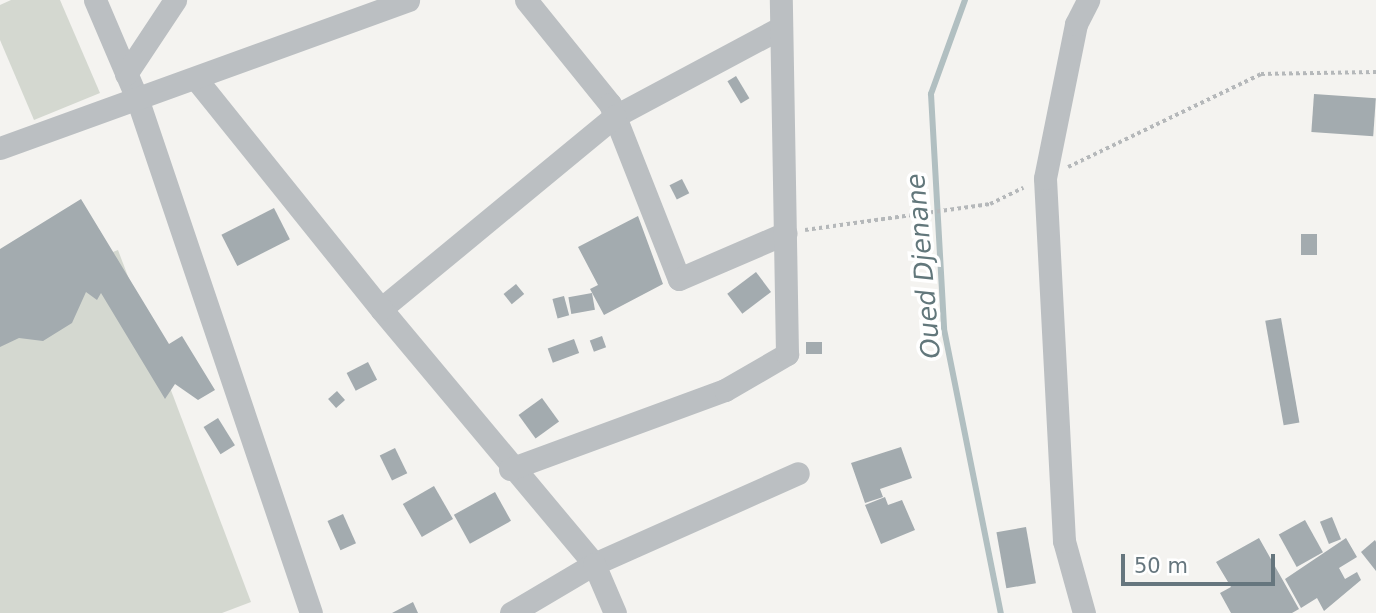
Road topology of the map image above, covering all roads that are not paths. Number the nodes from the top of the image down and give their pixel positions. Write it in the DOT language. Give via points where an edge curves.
graph roads {
  1 [pos="95,0"];
  2 [pos="175,0"];
  3 [pos="354,0"];
  4 [pos="408,0"];
  5 [pos="526,0"];
  6 [pos="781,0"];
  7 [pos="1088,0"];
  8 [pos="381,6"];
  9 [pos="780,28"];
  10 [pos="126,74"];
  11 [pos="196,79"];
  12 [pos="138,102"];
  13 [pos="615,117"];
  14 [pos="0,148"];
  15 [pos="786,233"];
  16 [pos="381,309"];
  17 [pos="510,469"];
  18 [pos="798,473"];
  19 [pos="594,564"];
  20 [pos="311,613"];
  21 [pos="511,613"];
  22 [pos="615,613"];
  23 [pos="1084,613"];
  1 -- 10 [label="street"];
  2 -- 10 [label="street"];
  3 -- 8 [label="street"];
  4 -- 8 [label="street"];
  5 -- 13 [label="street"];
  6 -- 9 [label="street"];
  7 -- 23 [label="street" via="1076,24 1045,178 1064,541"];
  8 -- 11 [label="street"];
  9 -- 13 [label="street"];
  9 -- 15 [label="street"];
  10 -- 12 [label="street"];
  11 -- 12 [label="street"];
  11 -- 16 [label="street"];
  12 -- 14 [label="street"];
  12 -- 20 [label="street"];
  13 -- 15 [label="street" via="679,279"];
  13 -- 16 [label="street"];
  15 -- 17 [label="street" via="787,354 725,390"];
  16 -- 17 [label="street"];
  17 -- 19 [label="street"];
  18 -- 19 [label="street"];
  19 -- 21 [label="street"];
  19 -- 22 [label="street"];
}
